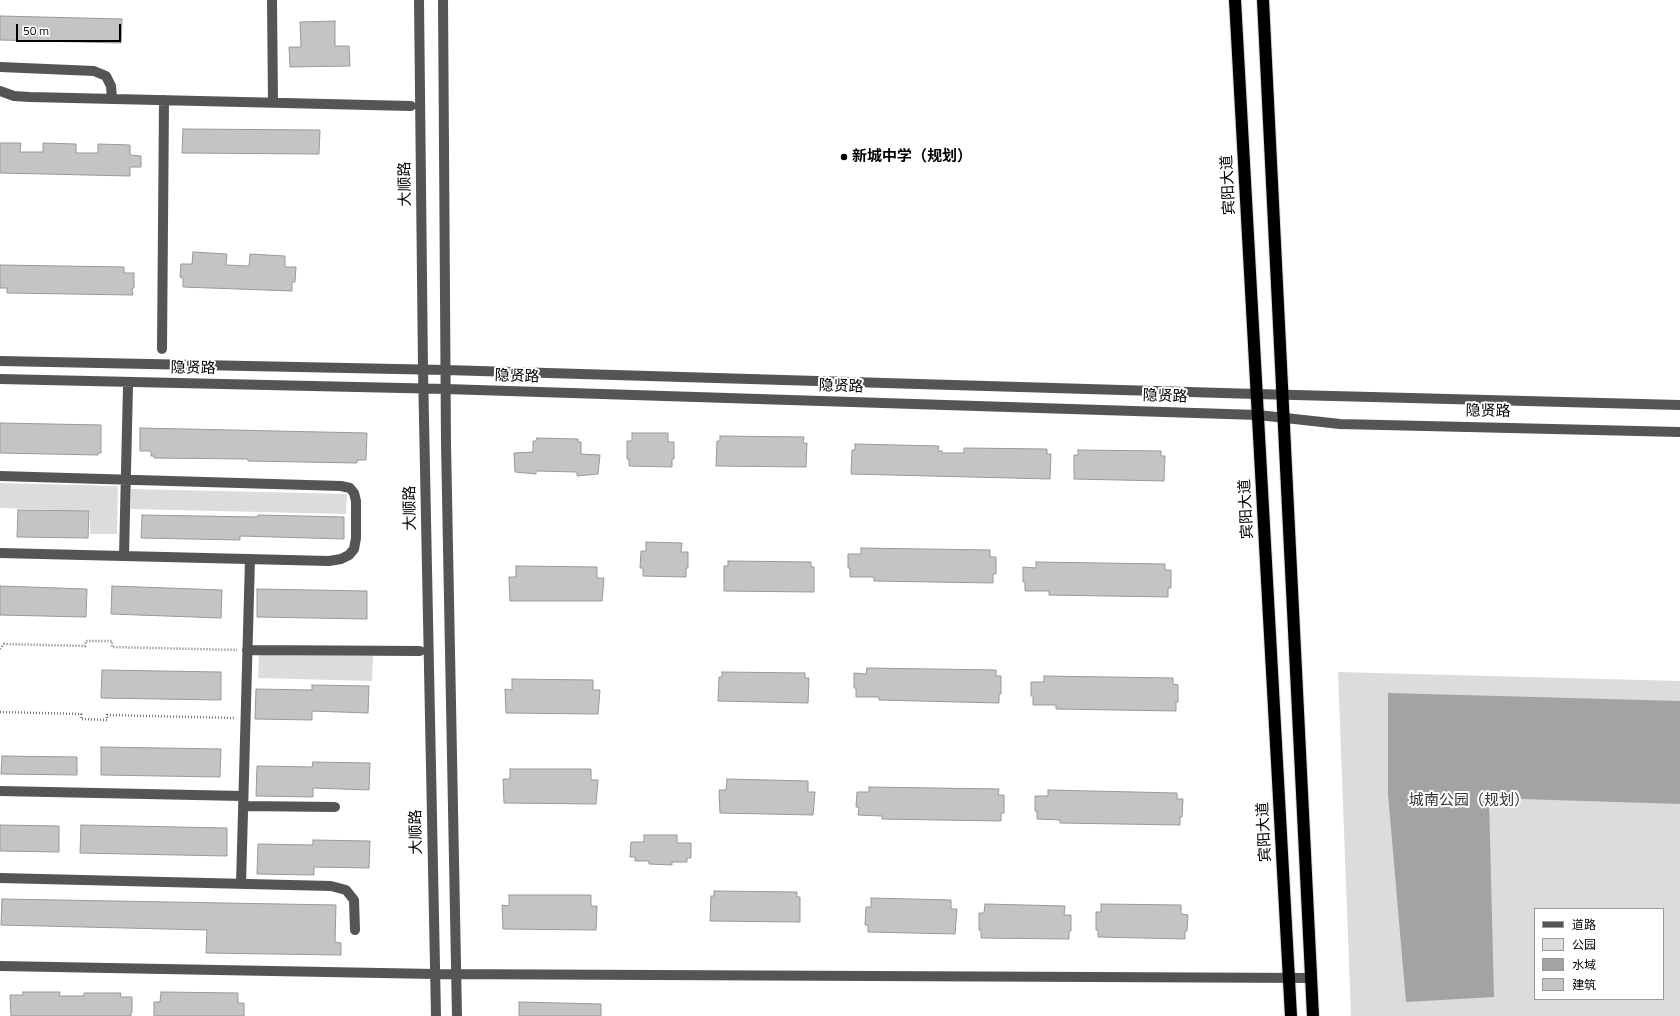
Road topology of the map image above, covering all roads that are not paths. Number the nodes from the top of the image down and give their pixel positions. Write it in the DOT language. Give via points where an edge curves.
graph roads {
  1 [pos="272,0"];
  2 [pos="419,0"];
  3 [pos="443,0"];
  4 [pos="1235,0"];
  5 [pos="1263,0"];
  6 [pos="0,67"];
  7 [pos="0,91"];
  8 [pos="112,99"];
  9 [pos="164,100"];
  10 [pos="273,102"];
  11 [pos="411,106"];
  12 [pos="162,349"];
  13 [pos="0,361"];
  14 [pos="423,369"];
  15 [pos="446,370"];
  16 [pos="0,380"];
  17 [pos="128,386"];
  18 [pos="423,389"];
  19 [pos="446,389"];
  20 [pos="1256,394"];
  21 [pos="1283,395"];
  22 [pos="1680,405"];
  23 [pos="1258,416"];
  24 [pos="1284,417"];
  25 [pos="1680,432"];
  26 [pos="0,476"];
  27 [pos="0,553"];
  28 [pos="124,556"];
  29 [pos="250,559"];
  30 [pos="247,650"];
  31 [pos="420,651"];
  32 [pos="0,791"];
  33 [pos="243,801"];
  34 [pos="335,808"];
  35 [pos="0,878"];
  36 [pos="241,884"];
  37 [pos="355,930"];
  38 [pos="0,966"];
  39 [pos="435,974"];
  40 [pos="456,974"];
  41 [pos="1311,978"];
  42 [pos="1289,979"];
  43 [pos="436,1016"];
  44 [pos="457,1016"];
  45 [pos="1291,1016"];
  46 [pos="1313,1016"];
  1 -- 10 [label="street"];
  2 -- 14 [label="street, 大顺路"];
  3 -- 15 [label="street"];
  4 -- 20 [label="highway, 宾阳大道"];
  5 -- 21 [label="highway"];
  6 -- 8 [label="street" via="94,71 106,76 111,86"];
  7 -- 8 [label="street" via="14,96"];
  8 -- 9 [label="street"];
  9 -- 11 [label="street"];
  9 -- 12 [label="street"];
  13 -- 14 [label="street, 隐贤路"];
  14 -- 15 [label="street, 隐贤路"];
  14 -- 18 [label="street, 大顺路"];
  15 -- 19 [label="street"];
  15 -- 20 [label="street, 隐贤路"];
  16 -- 18 [label="street, 隐贤路"];
  17 -- 28 [label="street"];
  18 -- 19 [label="street, 隐贤路"];
  18 -- 39 [label="street, 大顺路"];
  19 -- 23 [label="street, 隐贤路"];
  19 -- 40 [label="street"];
  20 -- 21 [label="street, 隐贤路"];
  20 -- 23 [label="highway, 宾阳大道"];
  21 -- 22 [label="street, 隐贤路"];
  21 -- 24 [label="highway"];
  23 -- 24 [label="street, 隐贤路"];
  23 -- 42 [label="highway, 宾阳大道"];
  24 -- 25 [label="street, 隐贤路" via="1340,424"];
  24 -- 41 [label="highway"];
  26 -- 29 [label="street" via="341,486 350,488 354,493 356,538 354,549 349,555 329,561"];
  27 -- 28 [label="street"];
  28 -- 29 [label="street"];
  29 -- 30 [label="street"];
  30 -- 31 [label="street"];
  30 -- 33 [label="street"];
  32 -- 33 [label="street"];
  33 -- 34 [label="street"];
  33 -- 36 [label="street"];
  35 -- 36 [label="street"];
  36 -- 37 [label="street" via="331,886 346,890 354,900"];
  38 -- 39 [label="street"];
  39 -- 40 [label="street"];
  39 -- 43 [label="street, 大顺路"];
  40 -- 42 [label="street"];
  40 -- 44 [label="street"];
  41 -- 42 [label="street"];
  41 -- 46 [label="highway"];
  42 -- 45 [label="highway, 宾阳大道"];
}
